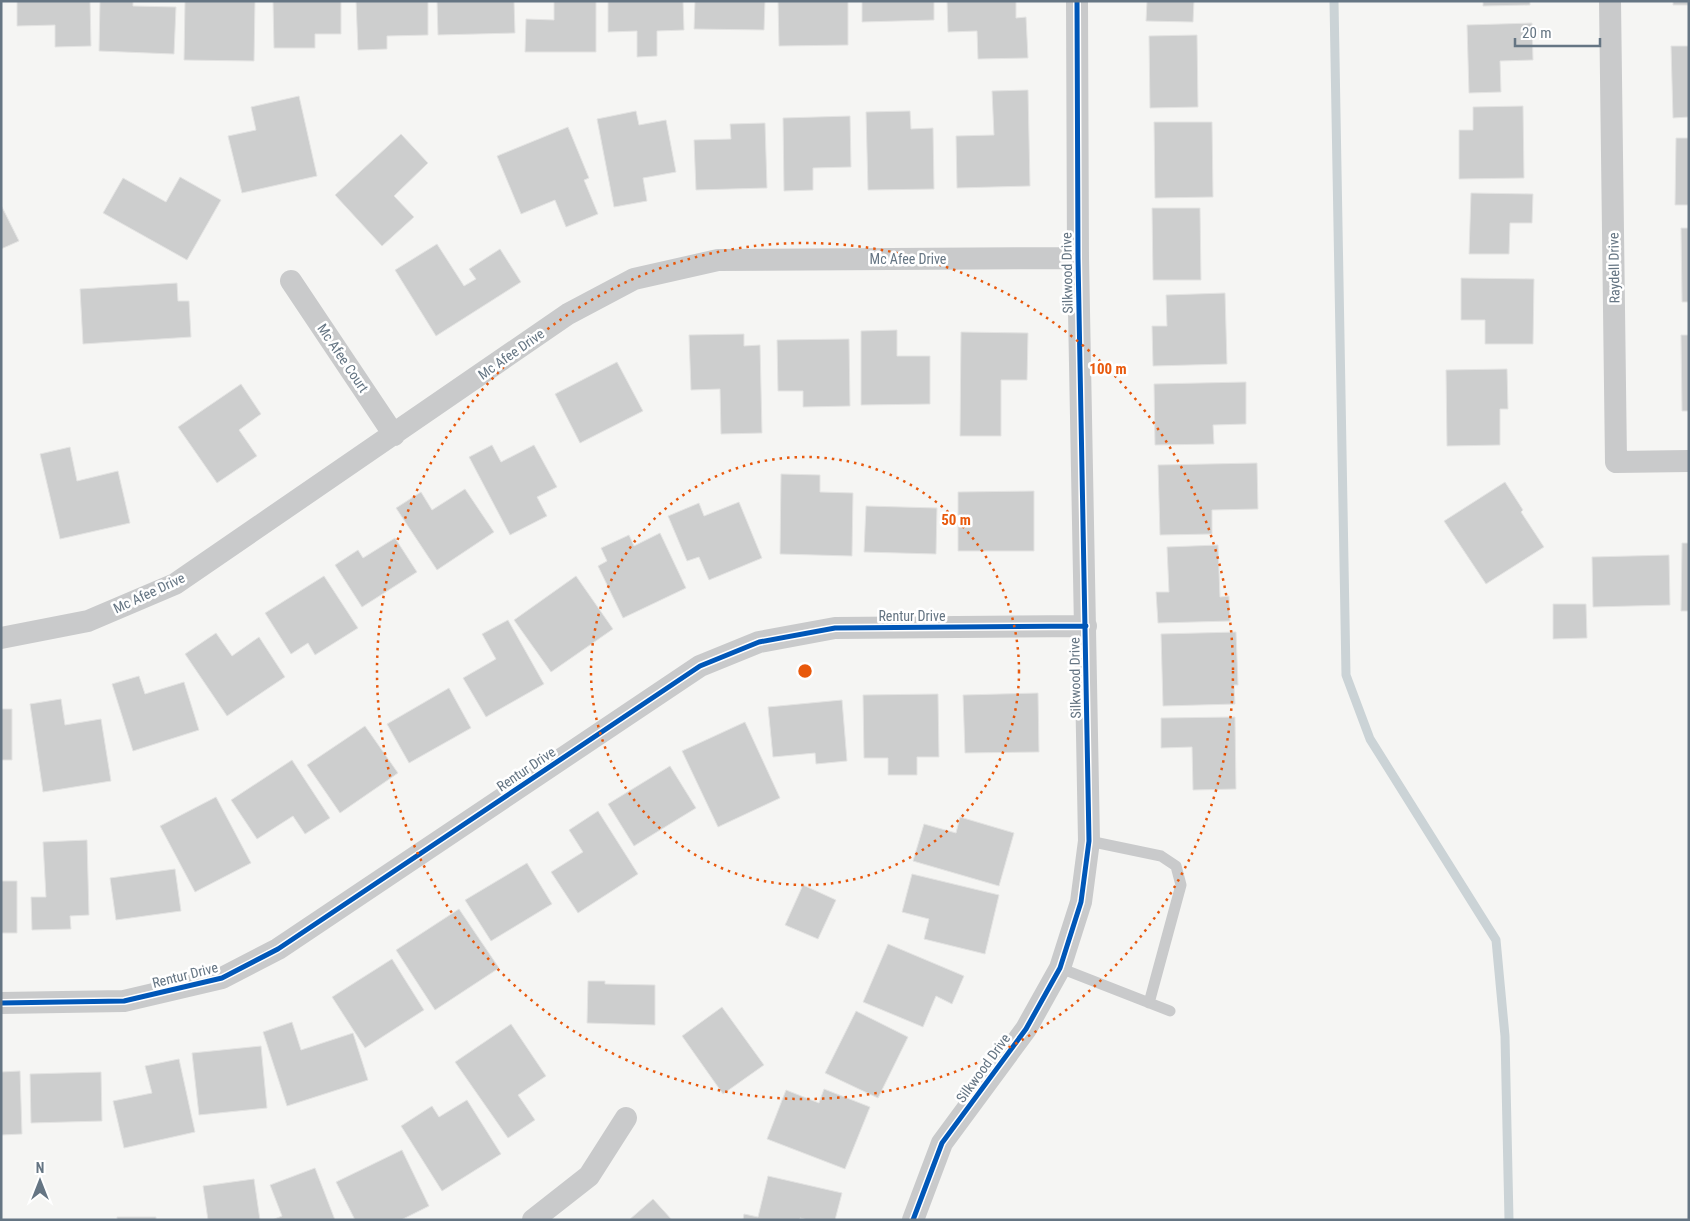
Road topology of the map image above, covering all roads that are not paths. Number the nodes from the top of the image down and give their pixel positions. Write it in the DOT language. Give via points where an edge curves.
graph roads {
  1 [pos="1077,1"];
  2 [pos="1610,1"];
  3 [pos="1078,258"];
  4 [pos="291,281"];
  5 [pos="394,435"];
  6 [pos="1689,461"];
  7 [pos="1086,626"];
  8 [pos="1,638"];
  9 [pos="1089,841"];
  10 [pos="1060,968"];
  11 [pos="1149,1002"];
  12 [pos="1,1003"];
  13 [pos="1170,1011"];
  14 [pos="626,1118"];
  15 [pos="533,1220"];
  16 [pos="913,1220"];
  1 -- 3 [label="street, Silkwood Drive"];
  2 -- 6 [label="street, Raydell Drive" via="1616,462"];
  3 -- 5 [label="street, Mc Afee Drive" via="718,260 634,280 568,314"];
  3 -- 7 [label="street, Silkwood Drive"];
  4 -- 5 [label="street, Mc Afee Court"];
  5 -- 8 [label="street, Mc Afee Drive" via="175,584 88,621"];
  7 -- 9 [label="street, Silkwood Drive"];
  7 -- 12 [label="street, Rentur Drive" via="834,628 759,642 700,666 278,949 222,978 124,1001"];
  9 -- 10 [label="street, Silkwood Drive" via="1081,902"];
  9 -- 11 [label="lane" via="1161,856 1176,866 1181,885"];
  10 -- 11 [label="lane"];
  10 -- 16 [label="street, Silkwood Drive" via="1026,1029 942,1144"];
  11 -- 13 [label="lane"];
  14 -- 15 [label="street" via="589,1176"];
}
